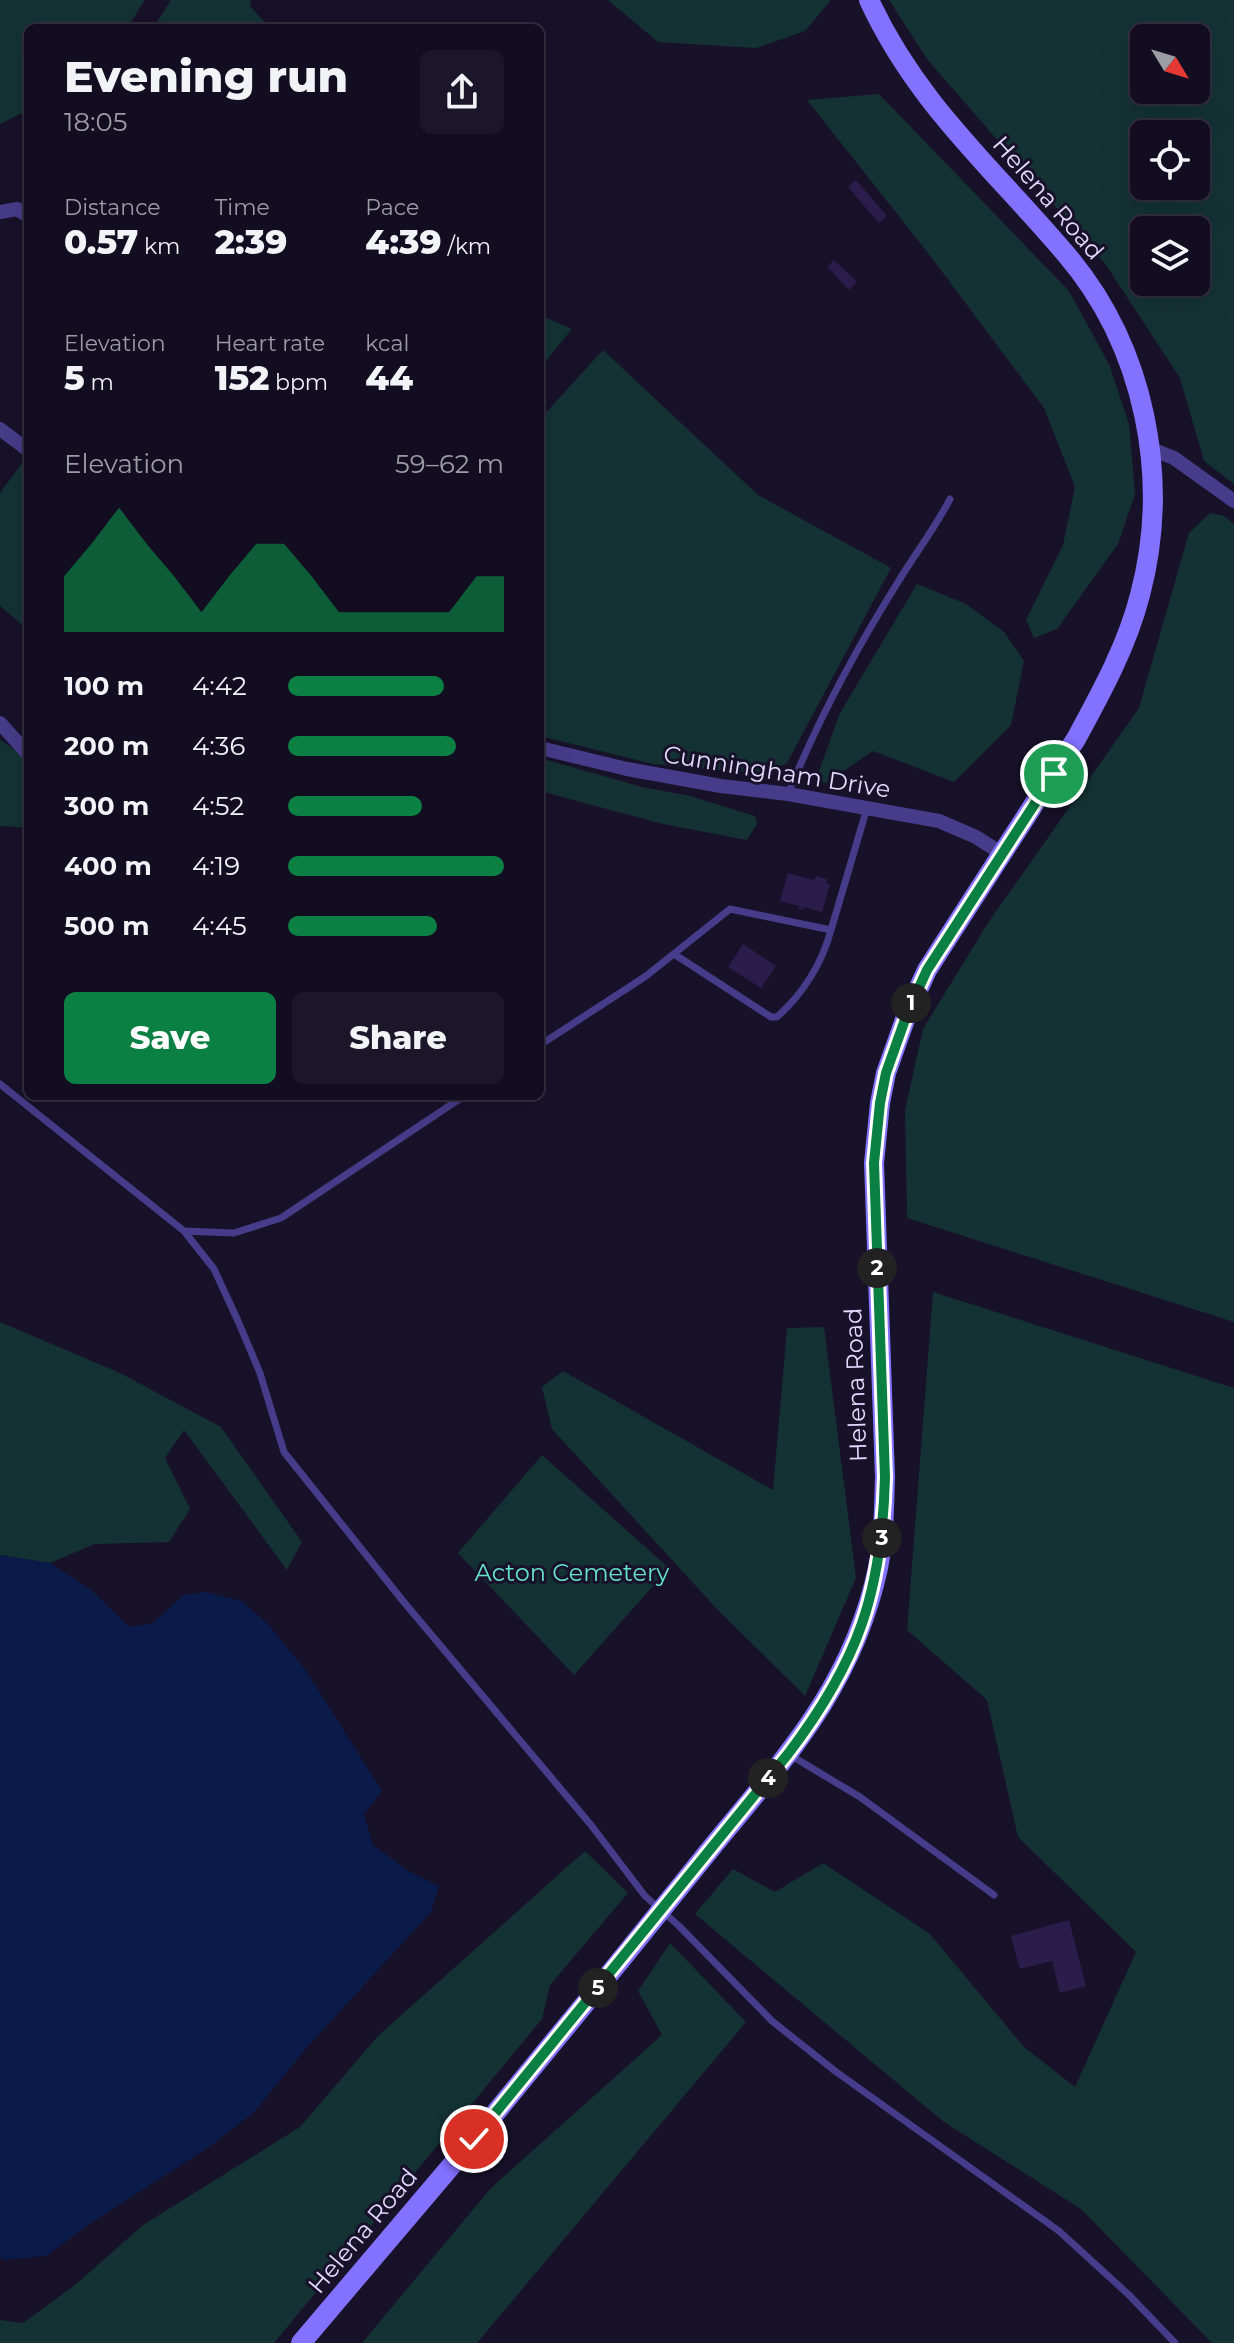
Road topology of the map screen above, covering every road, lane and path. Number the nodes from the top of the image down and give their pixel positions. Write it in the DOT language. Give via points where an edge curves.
graph roads {
  1 [pos="869,0"];
  2 [pos="0,212"];
  3 [pos="24,213"];
  4 [pos="0,429"];
  5 [pos="24,447"];
  6 [pos="1149,448"];
  7 [pos="950,499"];
  8 [pos="1234,501"];
  9 [pos="0,723"];
  10 [pos="544,749"];
  11 [pos="24,750"];
  12 [pos="788,794"];
  13 [pos="867,808"];
  14 [pos="1001,853"];
  15 [pos="831,930"];
  16 [pos="674,954"];
  17 [pos="544,1042"];
  18 [pos="0,1084"];
  19 [pos="458,1100"];
  20 [pos="184,1231"];
  21 [pos="788,1754"];
  22 [pos="994,1895"];
  23 [pos="301,2343"];
  24 [pos="1175,2343"];
  1 -- 6 [label="main road, Helena Road" via="927,98 1068,256 1104,308 1128,358"];
  2 -- 3 [label="street" via="17,209"];
  4 -- 5 [label="street"];
  6 -- 8 [label="street" via="1174,458"];
  6 -- 14 [label="main road, Helena Road" via="1149,555 1128,634 1076,739"];
  7 -- 12 [label="lane" via="855,655"];
  9 -- 11 [label="street"];
  10 -- 12 [label="street, Cunningham Drive" via="627,769"];
  12 -- 13 [label="street, Cunningham Drive"];
  13 -- 14 [label="street, Cunningham Drive" via="939,821"];
  13 -- 15 [label="lane"];
  14 -- 21 [label="main road, Helena Road" via="927,970 886,1073 874,1163 885,1477 879,1565 842,1672"];
  15 -- 16 [label="lane" via="730,909"];
  15 -- 16 [label="lane" via="817,968 777,1017"];
  16 -- 17 [label="lane"];
  18 -- 20 [label="lane"];
  19 -- 20 [label="lane" via="281,1218 234,1233"];
  20 -- 24 [label="lane" via="214,1269 238,1321 284,1452 645,1896 772,2021 1059,2231"];
  21 -- 22 [label="lane" via="860,1797"];
  21 -- 23 [label="main road, Helena Road, bridge"];
}
